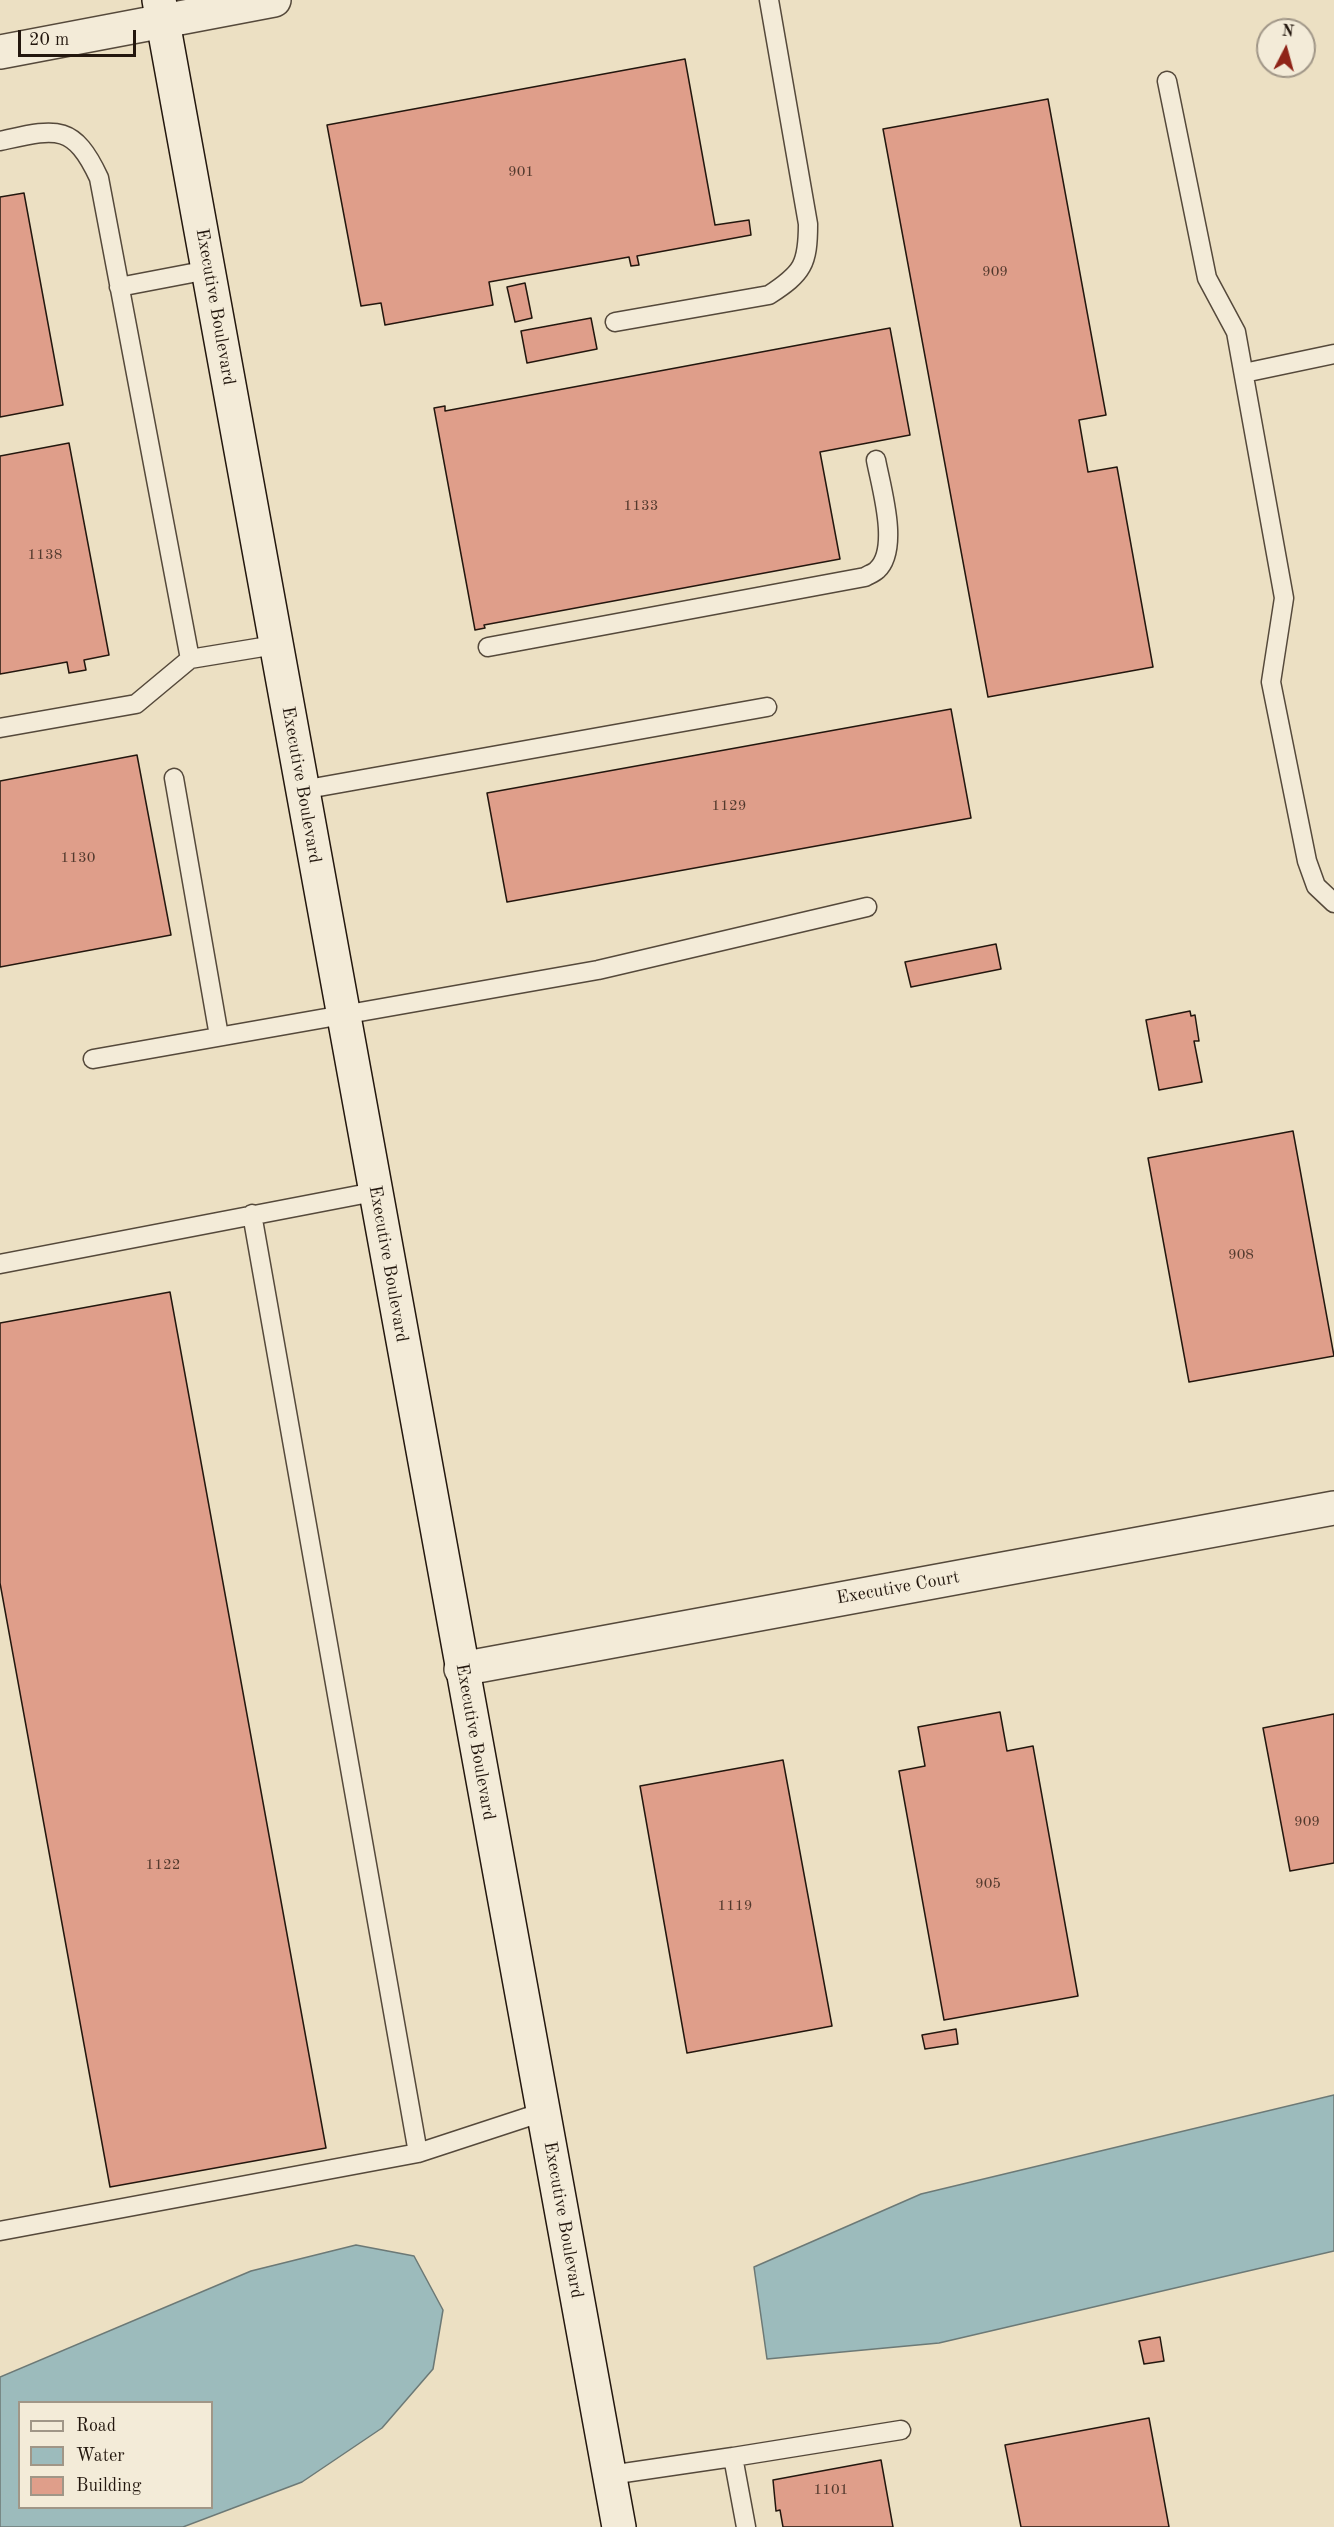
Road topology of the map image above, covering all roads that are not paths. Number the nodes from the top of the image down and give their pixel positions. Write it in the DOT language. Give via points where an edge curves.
graph roads {
  1 [pos="274,0"];
  2 [pos="769,0"];
  3 [pos="161,10"];
  4 [pos="0,52"];
  5 [pos="1167,81"];
  6 [pos="0,141"];
  7 [pos="208,270"];
  8 [pos="119,287"];
  9 [pos="615,322"];
  10 [pos="1334,354"];
  11 [pos="1244,373"];
  12 [pos="876,460"];
  13 [pos="275,645"];
  14 [pos="488,647"];
  15 [pos="190,659"];
  16 [pos="767,707"];
  17 [pos="0,728"];
  18 [pos="174,778"];
  19 [pos="302,790"];
  20 [pos="1334,903"];
  21 [pos="867,907"];
  22 [pos="342,1014"];
  23 [pos="219,1036"];
  24 [pos="93,1059"];
  25 [pos="375,1192"];
  26 [pos="252,1214"];
  27 [pos="0,1264"];
  28 [pos="1334,1508"];
  29 [pos="461,1669"];
  30 [pos="543,2112"];
  31 [pos="418,2153"];
  32 [pos="0,2232"];
  33 [pos="901,2430"];
  34 [pos="733,2457"];
  35 [pos="610,2475"];
  36 [pos="619,2527"];
  37 [pos="746,2527"];
  1 -- 3 [label="street"];
  2 -- 9 [label="lane" via="808,224 808,251 802,269 769,295"];
  3 -- 4 [label="street"];
  3 -- 7 [label="street, Executive Boulevard"];
  5 -- 11 [label="lane" via="1207,278 1236,332"];
  6 -- 8 [label="lane" via="43,132 64,134 86,151 99,178"];
  7 -- 8 [label="lane"];
  7 -- 13 [label="street, Executive Boulevard"];
  8 -- 15 [label="lane"];
  10 -- 11 [label="lane"];
  11 -- 20 [label="lane" via="1284,598 1271,682 1306,861 1316,886"];
  12 -- 14 [label="lane" via="889,534 887,554 878,570 865,577"];
  13 -- 15 [label="lane"];
  13 -- 19 [label="street, Executive Boulevard"];
  15 -- 17 [label="lane" via="136,704"];
  16 -- 19 [label="lane"];
  18 -- 23 [label="lane"];
  19 -- 22 [label="street, Executive Boulevard"];
  21 -- 22 [label="lane" via="598,970"];
  22 -- 23 [label="lane"];
  22 -- 25 [label="street, Executive Boulevard"];
  23 -- 24 [label="lane"];
  25 -- 26 [label="lane"];
  25 -- 29 [label="street, Executive Boulevard"];
  26 -- 27 [label="lane"];
  26 -- 31 [label="lane"];
  28 -- 29 [label="street, Executive Court"];
  29 -- 30 [label="street, Executive Boulevard"];
  30 -- 31 [label="lane"];
  30 -- 35 [label="street, Executive Boulevard"];
  31 -- 32 [label="lane"];
  33 -- 34 [label="lane"];
  34 -- 35 [label="lane"];
  34 -- 37 [label="lane"];
  35 -- 36 [label="street, Executive Boulevard"];
}
